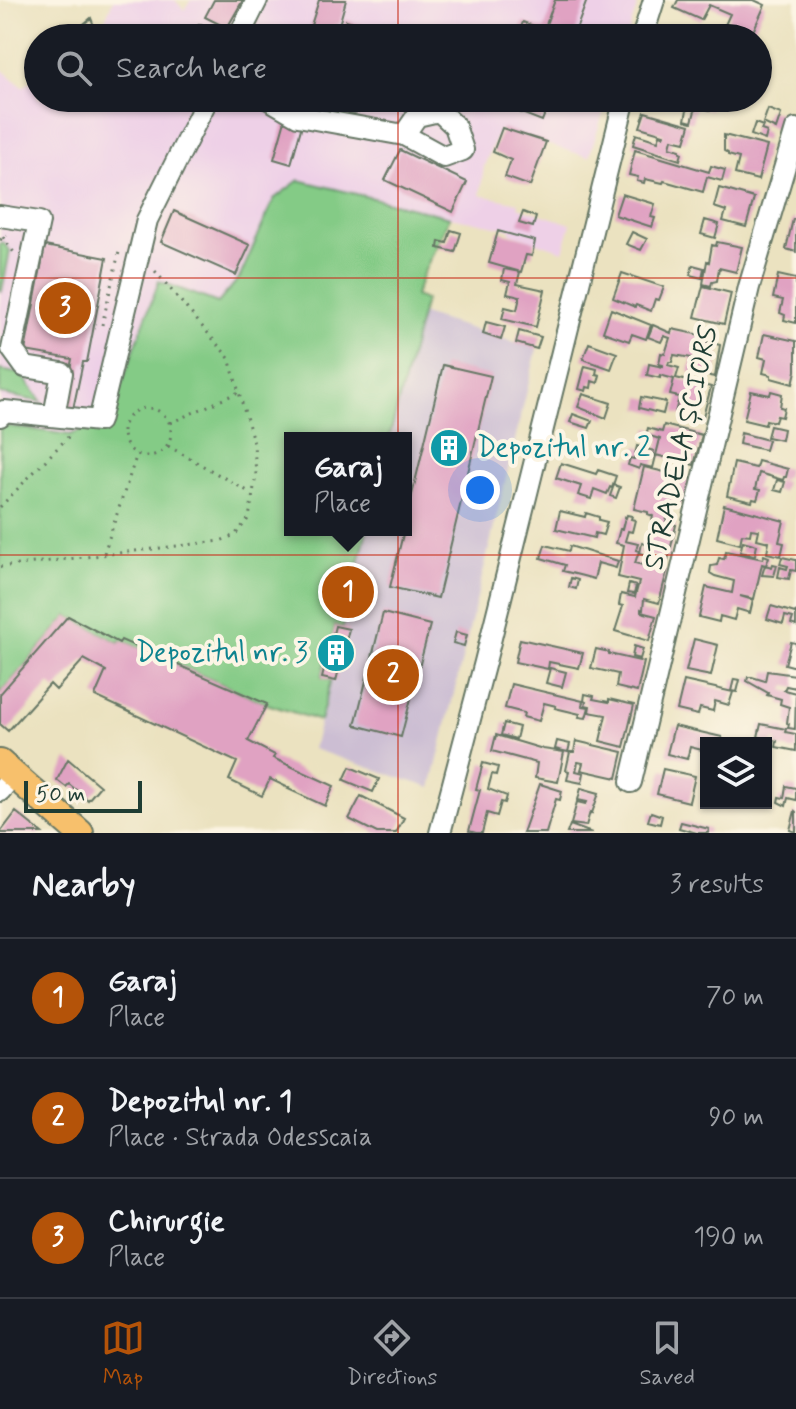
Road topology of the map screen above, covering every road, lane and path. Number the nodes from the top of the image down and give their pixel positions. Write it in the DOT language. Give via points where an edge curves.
graph roads {
  1 [pos="654,0"];
  2 [pos="256,2"];
  3 [pos="245,24"];
  4 [pos="254,24"];
  5 [pos="646,24"];
  6 [pos="201,112"];
  7 [pos="291,112"];
  8 [pos="622,112"];
  9 [pos="796,129"];
  10 [pos="404,135"];
  11 [pos="0,216"];
  12 [pos="3,237"];
  13 [pos="119,252"];
  14 [pos="15,254"];
  15 [pos="154,270"];
  16 [pos="102,324"];
  17 [pos="239,392"];
  18 [pos="0,416"];
  19 [pos="54,416"];
  20 [pos="170,423"];
  21 [pos="70,435"];
  22 [pos="168,446"];
  23 [pos="137,454"];
  24 [pos="253,494"];
  25 [pos="0,507"];
  26 [pos="104,554"];
  27 [pos="0,567"];
  28 [pos="4,776"];
  29 [pos="631,782"];
  30 [pos="80,833"];
  31 [pos="440,833"];
  1 -- 5 [label="street"];
  2 -- 3 [label="street"];
  2 -- 4 [label="street"];
  6 -- 19 [label="street" via="147,220 99,421"];
  7 -- 10 [label="street"];
  8 -- 31 [label="street"];
  9 -- 29 [label="street, STRADELA ȘCIORS" via="749,287"];
  11 -- 19 [label="street" via="39,222 12,349 25,367 62,373"];
  12 -- 14 [label="path"];
  13 -- 16 [label="path"];
  15 -- 17 [label="path" via="229,358"];
  17 -- 20 [label="path"];
  17 -- 24 [label="path" via="254,444"];
  18 -- 19 [label="street" via="4,411"];
  20 -- 22 [label="path"];
  20 -- 23 [label="path" via="154,408 132,413 123,434"];
  21 -- 25 [label="path"];
  22 -- 23 [label="path" via="154,456"];
  22 -- 24 [label="path"];
  23 -- 26 [label="path"];
  24 -- 26 [label="path" via="249,518 235,535"];
  26 -- 27 [label="path"];
  28 -- 30 [label="main road"];
}
